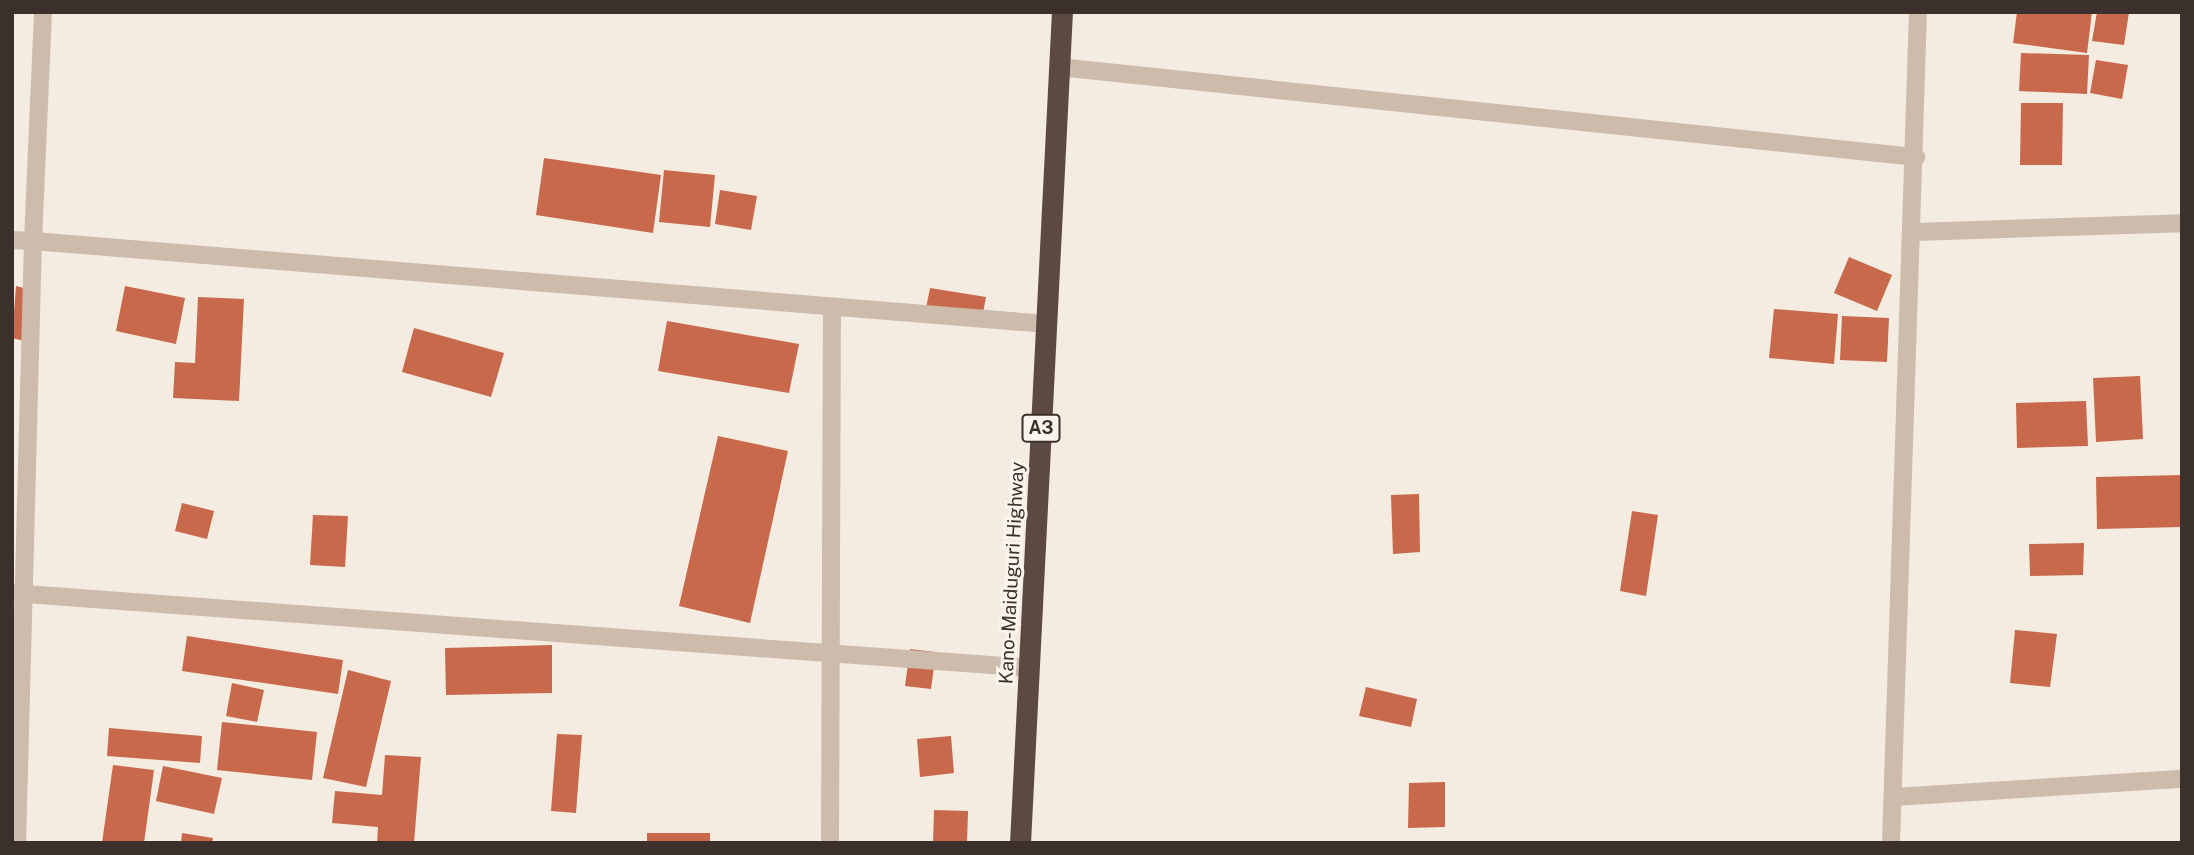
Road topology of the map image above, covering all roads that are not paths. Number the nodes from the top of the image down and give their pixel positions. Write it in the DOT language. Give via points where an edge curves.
graph roads {
  1 [pos="43,12"];
  2 [pos="1062,12"];
  3 [pos="1918,12"];
  4 [pos="1059,67"];
  5 [pos="1916,157"];
  6 [pos="2182,223"];
  7 [pos="1915,232"];
  8 [pos="12,240"];
  9 [pos="33,241"];
  10 [pos="832,307"];
  11 [pos="1046,324"];
  12 [pos="19,594"];
  13 [pos="830,652"];
  14 [pos="1030,668"];
  15 [pos="2182,779"];
  16 [pos="1894,797"];
  17 [pos="17,843"];
  18 [pos="830,843"];
  19 [pos="1020,843"];
  20 [pos="1891,843"];
  1 -- 9 [label="street"];
  2 -- 4 [label="highway, Kano-Maiduguri Highway / A3"];
  3 -- 5 [label="street"];
  4 -- 5 [label="street"];
  4 -- 11 [label="highway, Kano-Maiduguri Highway / A3"];
  5 -- 7 [label="street"];
  6 -- 7 [label="street"];
  7 -- 16 [label="street"];
  8 -- 9 [label="street"];
  9 -- 10 [label="street"];
  9 -- 12 [label="street"];
  10 -- 11 [label="street"];
  10 -- 13 [label="street"];
  11 -- 14 [label="highway, Kano-Maiduguri Highway / A3"];
  12 -- 13 [label="street"];
  12 -- 17 [label="street"];
  13 -- 14 [label="street"];
  13 -- 18 [label="street"];
  14 -- 19 [label="highway, Kano-Maiduguri Highway / A3"];
  15 -- 16 [label="street"];
  16 -- 20 [label="street"];
}
